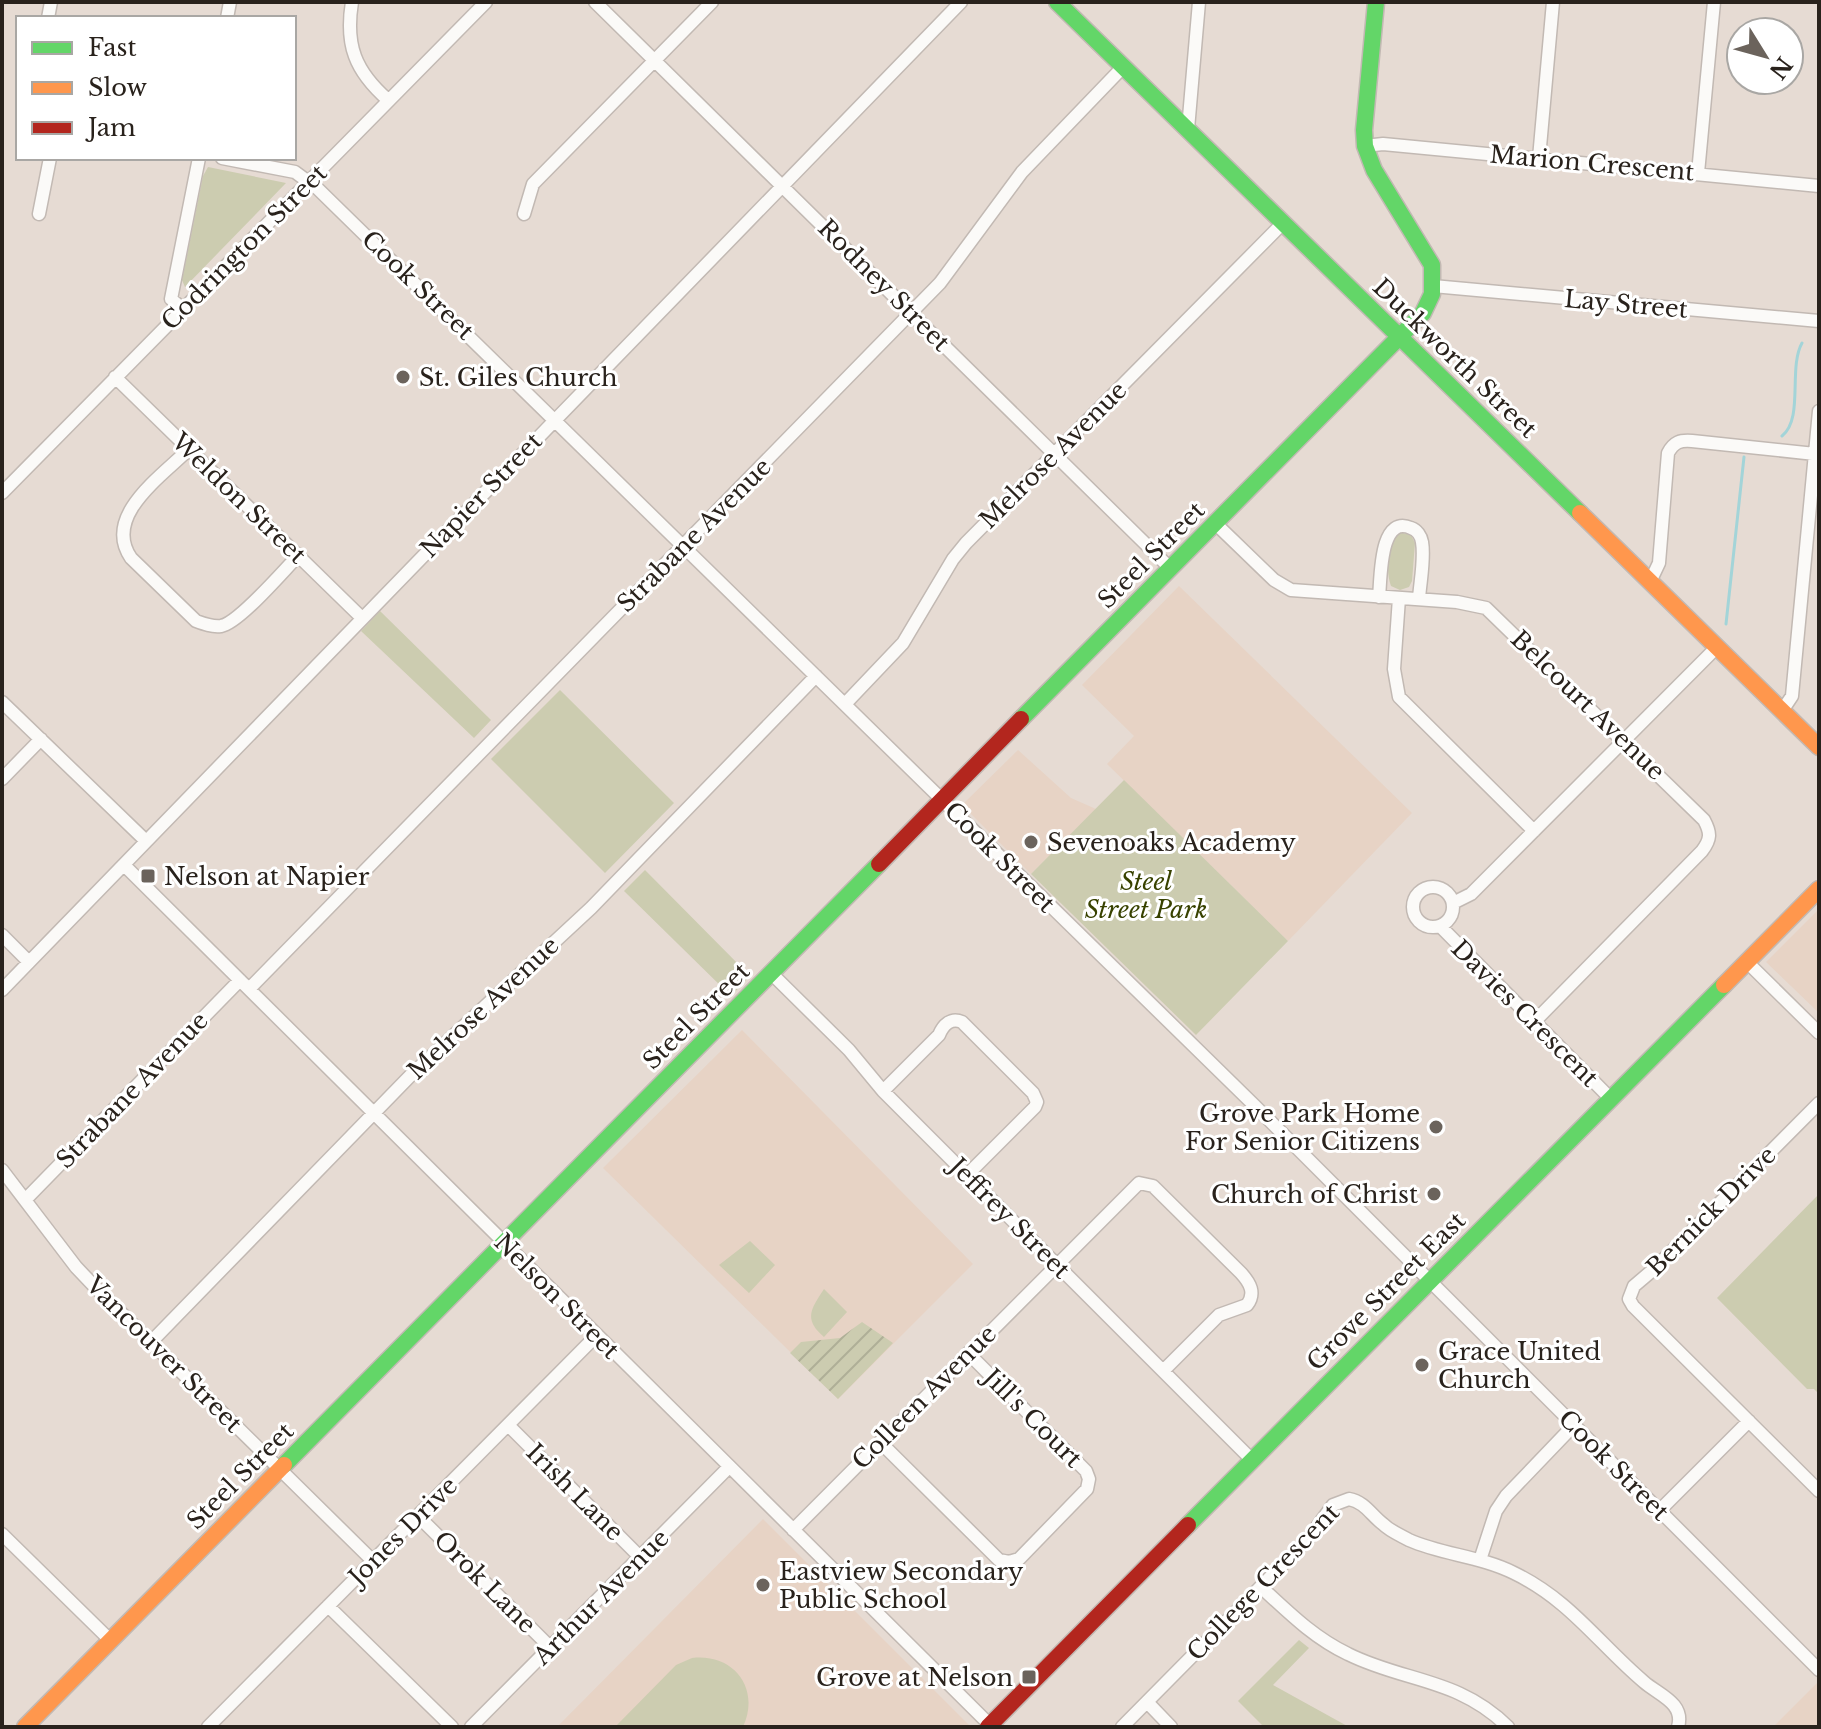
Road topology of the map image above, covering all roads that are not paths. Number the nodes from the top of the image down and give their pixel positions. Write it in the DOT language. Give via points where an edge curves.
graph roads {
  1 [pos="352,2"];
  2 [pos="486,2"];
  3 [pos="595,2"];
  4 [pos="712,2"];
  5 [pos="961,2"];
  6 [pos="1057,2"];
  7 [pos="1199,2"];
  8 [pos="1376,2"];
  9 [pos="1553,2"];
  10 [pos="1714,2"];
  11 [pos="655,61"];
  12 [pos="1123,67"];
  13 [pos="388,100"];
  14 [pos="1188,129"];
  15 [pos="1365,146"];
  16 [pos="1539,158"];
  17 [pos="50,160"];
  18 [pos="199,160"];
  19 [pos="232,160"];
  20 [pos="1698,173"];
  21 [pos="309,181"];
  22 [pos="782,186"];
  23 [pos="1819,186"];
  24 [pos="39,214"];
  25 [pos="524,214"];
  26 [pos="1283,223"];
  27 [pos="1433,286"];
  28 [pos="183,309"];
  29 [pos="911,312"];
  30 [pos="1819,321"];
  31 [pos="1400,337"];
  32 [pos="115,377"];
  33 [pos="1819,411"];
  34 [pos="555,419"];
  35 [pos="189,449"];
  36 [pos="1055,454"];
  37 [pos="1815,454"];
  38 [pos="2,493"];
  39 [pos="1216,524"];
  40 [pos="684,546"];
  41 [pos="298,556"];
  42 [pos="1171,569"];
  43 [pos="1650,582"];
  44 [pos="1379,597"];
  45 [pos="1399,598"];
  46 [pos="1419,599"];
  47 [pos="362,618"];
  48 [pos="1717,647"];
  49 [pos="816,676"];
  50 [pos="2,702"];
  51 [pos="845,704"];
  52 [pos="1782,711"];
  53 [pos="41,739"];
  54 [pos="1624,740"];
  55 [pos="1819,747"];
  56 [pos="2,779"];
  57 [pos="942,800"];
  58 [pos="1534,831"];
  59 [pos="146,841"];
  60 [pos="124,865"];
  61 [pos="1819,889"];
  62 [pos="1453,903"];
  63 [pos="1440,926"];
  64 [pos="2,935"];
  65 [pos="29,962"];
  66 [pos="1747,962"];
  67 [pos="771,973"];
  68 [pos="245,984"];
  69 [pos="2,990"];
  70 [pos="1534,1022"];
  71 [pos="1819,1033"];
  72 [pos="883,1091"];
  73 [pos="1611,1099"];
  74 [pos="1819,1103"];
  75 [pos="374,1112"];
  76 [pos="2,1170"];
  77 [pos="968,1174"];
  78 [pos="25,1200"];
  79 [pos="504,1243"];
  80 [pos="1056,1265"];
  81 [pos="1430,1281"];
  82 [pos="597,1335"];
  83 [pos="151,1342"];
  84 [pos="968,1353"];
  85 [pos="1163,1371"];
  86 [pos="1749,1421"];
  87 [pos="508,1425"];
  88 [pos="1574,1425"];
  89 [pos="880,1442"];
  90 [pos="1252,1460"];
  91 [pos="729,1467"];
  92 [pos="281,1469"];
  93 [pos="1819,1491"];
  94 [pos="1659,1511"];
  95 [pos="418,1516"];
  96 [pos="793,1530"];
  97 [pos="2,1534"];
  98 [pos="641,1558"];
  99 [pos="1480,1560"];
  100 [pos="373,1561"];
  101 [pos="1261,1587"];
  102 [pos="328,1606"];
  103 [pos="111,1641"];
  104 [pos="551,1648"];
  105 [pos="1819,1670"];
  106 [pos="1147,1702"];
  107 [pos="1503,1725"];
  108 [pos="990,1726"];
  109 [pos="25,1727"];
  110 [pos="208,1727"];
  111 [pos="452,1727"];
  112 [pos="471,1727"];
  113 [pos="1122,1727"];
  114 [pos="1171,1727"];
  115 [pos="1678,1727"];
  1 -- 13 [label="street" via="349,33 356,60"];
  2 -- 13 [label="street, Codrington Street"];
  3 -- 11 [label="street, Rodney Street"];
  4 -- 11 [label="street"];
  5 -- 22 [label="street, Napier Street"];
  6 -- 12 [label="street, Duckworth Street"];
  7 -- 14 [label="street"];
  8 -- 15 [label="street"];
  9 -- 16 [label="street"];
  10 -- 20 [label="street"];
  11 -- 22 [label="street, Rodney Street"];
  11 -- 25 [label="street" via="533,184"];
  12 -- 14 [label="street, Duckworth Street"];
  12 -- 29 [label="street, Strabane Avenue" via="1022,172 959,260"];
  13 -- 21 [label="street, Codrington Street"];
  14 -- 26 [label="street, Duckworth Street"];
  15 -- 16 [label="street, Marion Crescent"];
  15 -- 27 [label="street" via="1432,265"];
  16 -- 20 [label="street, Marion Crescent"];
  17 -- 24 [label="street"];
  18 -- 28 [label="street" via="171,299"];
  19 -- 21 [label="street, Cook Street" via="295,172"];
  20 -- 23 [label="street, Marion Crescent"];
  21 -- 28 [label="street, Codrington Street"];
  21 -- 34 [label="street, Cook Street"];
  22 -- 29 [label="street, Rodney Street"];
  22 -- 34 [label="street, Napier Street"];
  26 -- 31 [label="street, Duckworth Street"];
  26 -- 36 [label="street, Melrose Avenue"];
  27 -- 30 [label="street, Lay Street"];
  27 -- 31 [label="street, Steel Street" via="1426,308"];
  28 -- 32 [label="street, Codrington Street"];
  29 -- 36 [label="street, Rodney Street"];
  29 -- 40 [label="street, Strabane Avenue"];
  31 -- 39 [label="street, Steel Street"];
  31 -- 43 [label="street, Duckworth Street"];
  32 -- 35 [label="street, Weldon Street"];
  32 -- 38 [label="street, Codrington Street"];
  33 -- 37 [label="street"];
  34 -- 40 [label="street, Cook Street"];
  34 -- 47 [label="street, Napier Street"];
  35 -- 41 [label="street, Weldon Street"];
  35 -- 41 [label="street" via="123,524 121,536 131,558 196,621 223,626"];
  36 -- 42 [label="street, Rodney Street"];
  36 -- 51 [label="street, Melrose Avenue" via="959,551 903,643"];
  37 -- 43 [label="street" via="1680,440 1672,446 1659,563"];
  37 -- 52 [label="street" via="1792,696"];
  39 -- 42 [label="street, Steel Street"];
  39 -- 44 [label="street, Belcourt Avenue" via="1291,590"];
  40 -- 49 [label="street, Cook Street"];
  40 -- 68 [label="street, Strabane Avenue"];
  41 -- 47 [label="street, Weldon Street"];
  42 -- 57 [label="street, Steel Street"];
  43 -- 48 [label="street, Duckworth Street"];
  44 -- 45 [label="street, Belcourt Avenue"];
  44 -- 46 [label="street" via="1386,538 1401,526 1412,528 1422,543"];
  45 -- 46 [label="street, Belcourt Avenue"];
  45 -- 58 [label="street" via="1394,669 1399,697"];
  46 -- 54 [label="street, Belcourt Avenue" via="1486,608"];
  47 -- 59 [label="street, Napier Street"];
  48 -- 52 [label="street, Duckworth Street"];
  48 -- 54 [label="street, Davies Crescent"];
  49 -- 51 [label="street, Cook Street"];
  49 -- 75 [label="street, Melrose Avenue" via="591,908"];
  50 -- 53 [label="street"];
  51 -- 57 [label="street, Cook Street"];
  52 -- 55 [label="street, Duckworth Street"];
  53 -- 56 [label="street"];
  53 -- 59 [label="street"];
  54 -- 58 [label="street, Davies Crescent"];
  54 -- 70 [label="street, Belcourt Avenue" via="1704,820 1710,837"];
  57 -- 67 [label="street, Steel Street"];
  57 -- 81 [label="street, Cook Street"];
  58 -- 62 [label="street, Davies Crescent" via="1471,894"];
  59 -- 60 [label="street, Napier Street"];
  60 -- 65 [label="street, Napier Street"];
  60 -- 68 [label="street, Nelson Street"];
  61 -- 66 [label="street, Grove Street East"];
  62 -- 63 [label="street, Davies Crescent" via="1449,919"];
  62 -- 63 [label="street, Davies Crescent" via="1446,891 1433,886 1416,897 1413,911 1420,923"];
  63 -- 70 [label="street, Davies Crescent"];
  64 -- 65 [label="street"];
  65 -- 69 [label="street, Napier Street"];
  66 -- 71 [label="street"];
  66 -- 73 [label="street, Grove Street East"];
  67 -- 72 [label="street, Jeffrey Street"];
  67 -- 79 [label="street, Steel Street"];
  68 -- 75 [label="street, Nelson Street"];
  68 -- 78 [label="street, Strabane Avenue"];
  70 -- 73 [label="street, Davies Crescent"];
  72 -- 77 [label="street, Jeffrey Street"];
  72 -- 77 [label="street" via="944,1025 962,1022 1037,1102"];
  73 -- 81 [label="street, Grove Street East"];
  74 -- 86 [label="street, Bernick Drive" via="1630,1292 1633,1306"];
  75 -- 79 [label="street, Nelson Street"];
  75 -- 83 [label="street, Melrose Avenue"];
  76 -- 78 [label="street, Vancouver Street"];
  77 -- 80 [label="street, Jeffrey Street"];
  78 -- 83 [label="street, Vancouver Street" via="76,1267"];
  79 -- 82 [label="street, Nelson Street"];
  79 -- 92 [label="street, Steel Street"];
  80 -- 84 [label="street, Colleen Avenue"];
  80 -- 85 [label="street, Jeffrey Street"];
  80 -- 85 [label="street, Colleen Avenue" via="1133,1187 1146,1183 1241,1273 1252,1287 1247,1305 1219,1315"];
  81 -- 88 [label="street, Cook Street"];
  81 -- 90 [label="street, Grove Street East"];
  82 -- 87 [label="street, Jones Drive"];
  82 -- 91 [label="street, Nelson Street"];
  83 -- 92 [label="street, Vancouver Street"];
  84 -- 89 [label="street, Colleen Avenue"];
  84 -- 89 [label="street, Jill's Court" via="1089,1479 1087,1489 1019,1559 999,1560"];
  85 -- 90 [label="street, Jeffrey Street"];
  86 -- 93 [label="street, Bernick Drive"];
  86 -- 94 [label="street"];
  87 -- 95 [label="street, Jones Drive"];
  87 -- 98 [label="street, Irish Lane"];
  88 -- 94 [label="street, Cook Street"];
  88 -- 99 [label="street" via="1506,1496"];
  89 -- 96 [label="street, Colleen Avenue"];
  90 -- 108 [label="street, Grove Street East"];
  91 -- 96 [label="street, Nelson Street"];
  91 -- 98 [label="street, Arthur Avenue"];
  92 -- 100 [label="street, Vancouver Street"];
  92 -- 103 [label="street, Steel Street"];
  94 -- 105 [label="street, Cook Street"];
  95 -- 100 [label="street, Jones Drive"];
  95 -- 104 [label="street, Orok Lane"];
  96 -- 108 [label="street, Nelson Street"];
  97 -- 103 [label="street"];
  98 -- 104 [label="street, Arthur Avenue"];
  99 -- 101 [label="street, College Crescent" via="1411,1540 1349,1499 1333,1505"];
  99 -- 115 [label="street, College Crescent" via="1558,1598 1675,1706"];
  100 -- 102 [label="street, Jones Drive"];
  101 -- 106 [label="street, College Crescent"];
  101 -- 107 [label="street" via="1333,1646 1366,1662 1438,1683 1476,1702"];
  102 -- 110 [label="street, Jones Drive"];
  102 -- 111 [label="street"];
  103 -- 109 [label="street, Steel Street"];
  104 -- 112 [label="street, Arthur Avenue"];
  106 -- 113 [label="street, College Crescent"];
  106 -- 114 [label="street"];
}
